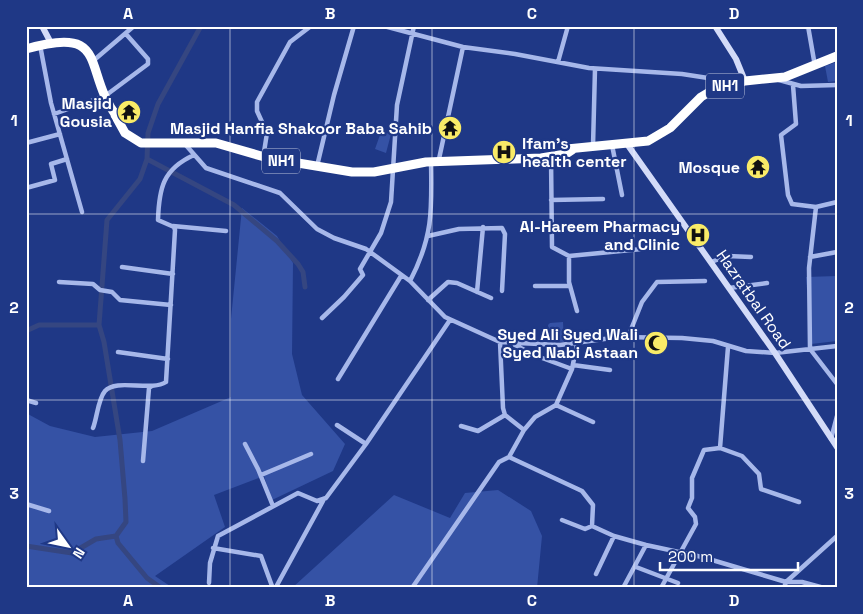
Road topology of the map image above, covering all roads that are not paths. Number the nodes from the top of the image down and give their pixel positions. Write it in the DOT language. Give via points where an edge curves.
graph roads {
  1 [pos="42,26"];
  2 [pos="134,26"];
  3 [pos="311,26"];
  4 [pos="354,26"];
  5 [pos="384,26"];
  6 [pos="414,26"];
  7 [pos="568,26"];
  8 [pos="715,26"];
  9 [pos="795,26"];
  10 [pos="808,27"];
  11 [pos="413,32"];
  12 [pos="126,34"];
  13 [pos="51,43"];
  14 [pos="40,45"];
  15 [pos="463,47"];
  16 [pos="26,49"];
  17 [pos="837,56"];
  18 [pos="92,61"];
  19 [pos="558,62"];
  20 [pos="815,66"];
  21 [pos="596,69"];
  22 [pos="776,79"];
  23 [pos="741,82"];
  24 [pos="793,85"];
  25 [pos="837,85"];
  26 [pos="105,96"];
  27 [pos="54,114"];
  28 [pos="60,134"];
  29 [pos="181,142"];
  30 [pos="26,143"];
  31 [pos="612,144"];
  32 [pos="627,144"];
  33 [pos="593,146"];
  34 [pos="572,150"];
  35 [pos="264,152"];
  36 [pos="194,155"];
  37 [pos="552,157"];
  38 [pos="68,159"];
  39 [pos="432,161"];
  40 [pos="318,162"];
  41 [pos="388,168"];
  42 [pos="26,188"];
  43 [pos="622,195"];
  44 [pos="603,199"];
  45 [pos="551,200"];
  46 [pos="837,202"];
  47 [pos="816,207"];
  48 [pos="82,212"];
  49 [pos="172,226"];
  50 [pos="483,227"];
  51 [pos="226,231"];
  52 [pos="428,236"];
  53 [pos="642,249"];
  54 [pos="372,252"];
  55 [pos="837,252"];
  56 [pos="569,256"];
  57 [pos="751,257"];
  58 [pos="810,258"];
  59 [pos="711,262"];
  60 [pos="122,267"];
  61 [pos="173,274"];
  62 [pos="401,276"];
  63 [pos="410,281"];
  64 [pos="705,281"];
  65 [pos="59,282"];
  66 [pos="767,283"];
  67 [pos="535,286"];
  68 [pos="570,286"];
  69 [pos="729,288"];
  70 [pos="502,291"];
  71 [pos="477,292"];
  72 [pos="492,298"];
  73 [pos="428,300"];
  74 [pos="171,305"];
  75 [pos="577,311"];
  76 [pos="322,318"];
  77 [pos="450,320"];
  78 [pos="628,337"];
  79 [pos="500,342"];
  80 [pos="514,344"];
  81 [pos="577,344"];
  82 [pos="837,346"];
  83 [pos="728,347"];
  84 [pos="810,349"];
  85 [pos="118,352"];
  86 [pos="775,353"];
  87 [pos="168,359"];
  88 [pos="573,367"];
  89 [pos="610,370"];
  90 [pos="338,380"];
  91 [pos="837,384"];
  92 [pos="152,386"];
  93 [pos="26,400"];
  94 [pos="36,404"];
  95 [pos="556,405"];
  96 [pos="505,415"];
  97 [pos="837,416"];
  98 [pos="593,422"];
  99 [pos="337,425"];
  100 [pos="461,426"];
  101 [pos="94,428"];
  102 [pos="524,430"];
  103 [pos="831,439"];
  104 [pos="245,444"];
  105 [pos="366,444"];
  106 [pos="837,447"];
  107 [pos="720,448"];
  108 [pos="311,454"];
  109 [pos="509,457"];
  110 [pos="143,461"];
  111 [pos="261,475"];
  112 [pos="324,500"];
  113 [pos="799,502"];
  114 [pos="26,504"];
  115 [pos="273,506"];
  116 [pos="49,511"];
  117 [pos="562,520"];
  118 [pos="592,526"];
  119 [pos="614,536"];
  120 [pos="837,536"];
  121 [pos="646,545"];
  122 [pos="213,548"];
  123 [pos="681,553"];
  124 [pos="636,567"];
  125 [pos="596,574"];
  126 [pos="665,578"];
  127 [pos="786,582"];
  128 [pos="209,583"];
  129 [pos="678,583"];
  130 [pos="274,587"];
  131 [pos="412,588"];
  132 [pos="623,588"];
  133 [pos="661,588"];
  134 [pos="784,588"];
  135 [pos="824,588"];
  1 -- 13 [label="main road"];
  2 -- 12 [label="street"];
  3 -- 35 [label="street" via="290,42 257,102 257,111 267,133"];
  4 -- 40 [label="street"];
  5 -- 11 [label="street"];
  6 -- 11 [label="street"];
  7 -- 19 [label="street"];
  8 -- 23 [label="main road" via="736,59"];
  9 -- 10 [label="street"];
  10 -- 20 [label="street"];
  11 -- 15 [label="street"];
  11 -- 41 [label="street" via="397,105"];
  12 -- 18 [label="street"];
  12 -- 26 [label="street" via="148,59 148,64"];
  13 -- 14 [label="highway, NH1"];
  13 -- 18 [label="highway, NH1" via="74,42 86,49"];
  14 -- 16 [label="highway, NH1"];
  14 -- 27 [label="street"];
  15 -- 19 [label="street"];
  15 -- 39 [label="street"];
  17 -- 20 [label="highway, NH1"];
  18 -- 26 [label="highway, NH1"];
  19 -- 21 [label="street"];
  20 -- 22 [label="highway, NH1"];
  21 -- 23 [label="street" via="682,74"];
  21 -- 33 [label="street"];
  22 -- 23 [label="highway, NH1"];
  22 -- 24 [label="street"];
  23 -- 32 [label="highway, NH1" via="706,94 654,139"];
  24 -- 25 [label="street"];
  24 -- 47 [label="street" via="796,124 781,134 788,194 792,204"];
  26 -- 27 [label="street"];
  26 -- 29 [label="highway, NH1" via="125,133 152,144"];
  27 -- 28 [label="street"];
  28 -- 30 [label="street"];
  28 -- 38 [label="street"];
  29 -- 35 [label="highway, NH1" via="213,138"];
  29 -- 36 [label="street"];
  29 -- 41 [label="highway, NH1" via="216,143 268,158 345,172 362,173"];
  31 -- 32 [label="highway, NH1"];
  31 -- 33 [label="highway, NH1"];
  31 -- 43 [label="street"];
  32 -- 59 [label="main road, Hazratbal Road"];
  33 -- 34 [label="highway, NH1"];
  34 -- 37 [label="highway, NH1"];
  34 -- 39 [label="highway, NH1"];
  35 -- 40 [label="highway, NH1"];
  36 -- 49 [label="street" via="174,167 162,186 158,220"];
  36 -- 54 [label="street" via="206,168 273,188 317,229"];
  37 -- 39 [label="highway, NH1"];
  37 -- 45 [label="street"];
  38 -- 42 [label="street" via="51,164 53,181"];
  38 -- 48 [label="street"];
  39 -- 41 [label="highway, NH1"];
  39 -- 52 [label="street" via="432,214"];
  40 -- 41 [label="highway, NH1"];
  41 -- 54 [label="street" via="391,202"];
  44 -- 45 [label="street"];
  45 -- 56 [label="street" via="552,248"];
  46 -- 47 [label="street"];
  47 -- 58 [label="street"];
  49 -- 51 [label="street"];
  49 -- 61 [label="street" via="175,230"];
  50 -- 52 [label="street" via="460,228"];
  50 -- 70 [label="street" via="504,230"];
  50 -- 71 [label="street"];
  52 -- 63 [label="street"];
  53 -- 56 [label="street"];
  54 -- 62 [label="street"];
  54 -- 76 [label="street" via="360,270 363,276"];
  55 -- 58 [label="street"];
  56 -- 68 [label="street"];
  57 -- 59 [label="street" via="731,256"];
  58 -- 84 [label="street"];
  59 -- 69 [label="main road, Hazratbal Road"];
  60 -- 61 [label="street"];
  61 -- 74 [label="street"];
  62 -- 63 [label="street"];
  62 -- 90 [label="street"];
  63 -- 73 [label="street"];
  64 -- 78 [label="street" via="657,282 642,302"];
  65 -- 74 [label="street" via="90,284 112,292 120,300"];
  66 -- 69 [label="street"];
  67 -- 68 [label="street"];
  68 -- 75 [label="street"];
  69 -- 86 [label="main road, Hazratbal Road"];
  71 -- 72 [label="street"];
  71 -- 73 [label="street" via="448,282"];
  73 -- 77 [label="street"];
  74 -- 87 [label="street"];
  77 -- 79 [label="street"];
  77 -- 105 [label="street"];
  78 -- 81 [label="street"];
  78 -- 83 [label="street" via="694,338"];
  79 -- 80 [label="street"];
  79 -- 96 [label="street"];
  80 -- 81 [label="street"];
  80 -- 88 [label="street" via="534,355"];
  81 -- 88 [label="street"];
  82 -- 84 [label="street"];
  83 -- 86 [label="street"];
  83 -- 107 [label="street"];
  84 -- 86 [label="street"];
  84 -- 91 [label="street"];
  85 -- 87 [label="street"];
  86 -- 103 [label="main road, Hazratbal Road"];
  87 -- 92 [label="street" via="165,383"];
  88 -- 89 [label="street"];
  88 -- 95 [label="street"];
  92 -- 101 [label="street" via="110,388 103,396"];
  92 -- 110 [label="street" via="149,388"];
  93 -- 94 [label="street"];
  95 -- 98 [label="street"];
  95 -- 102 [label="street" via="535,417"];
  96 -- 100 [label="street" via="478,431"];
  96 -- 102 [label="street"];
  97 -- 103 [label="street"];
  99 -- 105 [label="street"];
  102 -- 109 [label="street"];
  103 -- 106 [label="main road, Hazratbal Road"];
  104 -- 111 [label="street"];
  105 -- 112 [label="street"];
  107 -- 113 [label="street" via="744,458 760,474 761,489"];
  107 -- 123 [label="street" via="703,451 692,478 692,498 688,508 696,522"];
  108 -- 111 [label="street"];
  109 -- 118 [label="street" via="582,491 592,505"];
  109 -- 131 [label="street" via="499,462"];
  111 -- 115 [label="street"];
  112 -- 115 [label="street" via="317,501 298,493"];
  112 -- 130 [label="street"];
  114 -- 116 [label="street"];
  115 -- 122 [label="street" via="222,533"];
  117 -- 118 [label="street" via="585,529"];
  118 -- 119 [label="street"];
  119 -- 121 [label="street"];
  119 -- 125 [label="street"];
  120 -- 127 [label="street"];
  121 -- 123 [label="street"];
  121 -- 124 [label="street"];
  122 -- 128 [label="street"];
  122 -- 130 [label="street" via="261,556"];
  123 -- 126 [label="street"];
  123 -- 127 [label="street"];
  124 -- 126 [label="street"];
  124 -- 132 [label="street"];
  126 -- 129 [label="street"];
  126 -- 133 [label="street"];
  127 -- 134 [label="street"];
  127 -- 135 [label="street"];
}
